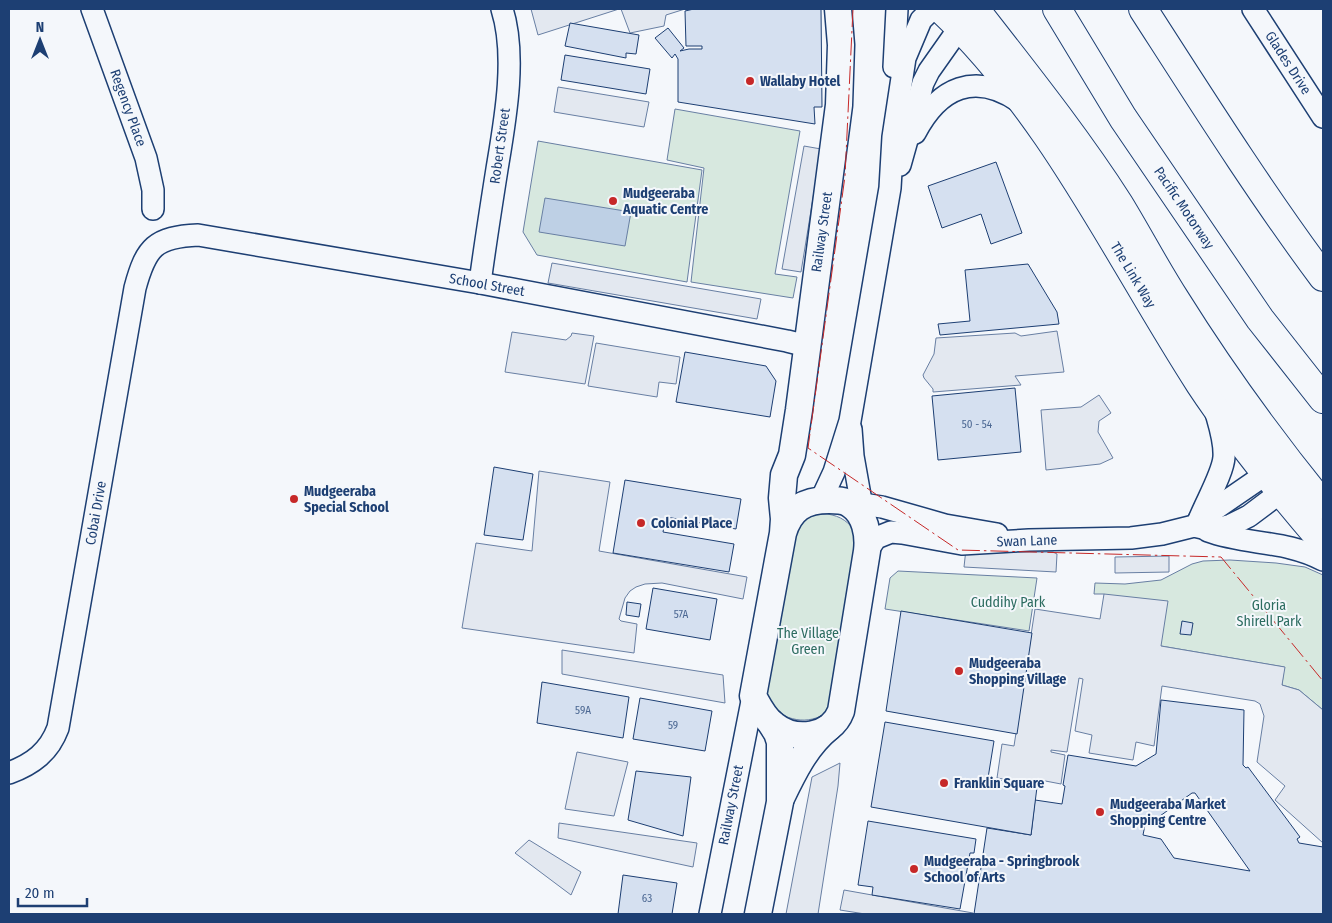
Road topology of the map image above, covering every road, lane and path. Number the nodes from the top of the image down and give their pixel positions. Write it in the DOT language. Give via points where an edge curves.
graph roads {
  1 [pos="92,9"];
  2 [pos="502,9"];
  3 [pos="838,9"];
  4 [pos="897,9"];
  5 [pos="932,9"];
  6 [pos="1057,9"];
  7 [pos="1143,9"];
  8 [pos="1253,9"];
  9 [pos="961,13"];
  10 [pos="1027,107"];
  11 [pos="1323,117"];
  12 [pos="893,137"];
  13 [pos="899,168"];
  14 [pos="890,188"];
  15 [pos="153,209"];
  16 [pos="165,240"];
  17 [pos="1323,277"];
  18 [pos="480,283"];
  19 [pos="807,346"];
  20 [pos="1323,399"];
  21 [pos="1214,405"];
  22 [pos="850,421"];
  23 [pos="792,455"];
  24 [pos="1292,467"];
  25 [pos="1273,483"];
  26 [pos="1323,505"];
  27 [pos="846,514"];
  28 [pos="1198,525"];
  29 [pos="783,533"];
  30 [pos="1029,540"];
  31 [pos="1323,542"];
  32 [pos="1323,560"];
  33 [pos="753,696"];
  34 [pos="770,722"];
  35 [pos="828,728"];
  36 [pos="9,773"];
  37 [pos="780,802"];
  38 [pos="710,914"];
  39 [pos="758,914"];
  1 -- 15 [label="street, Regency Place" via="146,158 153,190"];
  2 -- 18 [label="street, Robert Street" via="508,40 506,113"];
  3 -- 19 [label="street, Railway Street" via="842,66"];
  4 -- 12 [label="street"];
  5 -- 12 [label="street" via="921,20 905,58"];
  6 -- 20 [label="main road, Pacific Motorway" via="1156,167 1260,319"];
  7 -- 17 [label="main road" via="1213,118"];
  8 -- 11 [label="street, Glades Drive"];
  9 -- 10 [label="main road, The Link Way" via="978,46"];
  9 -- 13 [label="street" via="922,84"];
  9 -- 24 [label="main road" via="1006,48 1118,204 1175,299 1256,420"];
  10 -- 13 [label="street" via="986,86 972,86 950,93 924,117"];
  10 -- 21 [label="main road, The Link Way" via="1068,165"];
  12 -- 14 [label="street"];
  13 -- 14 [label="street"];
  14 -- 22 [label="street"];
  16 -- 18 [label="street, School Street" via="198,236"];
  16 -- 36 [label="street, Cobai Drive" via="148,252 135,288 58,728 48,748 36,759"];
  18 -- 19 [label="street, School Street"];
  19 -- 23 [label="street, Railway Street"];
  21 -- 25 [label="main road, The Link Way"];
  21 -- 28 [label="street" via="1223,439 1224,458"];
  22 -- 27 [label="street" via="853,456"];
  22 -- 27 [label="street" via="834,472"];
  23 -- 27 [label="street, Railway Street" via="802,480"];
  23 -- 29 [label="street, Railway Street" via="783,482"];
  24 -- 25 [label="main road"];
  24 -- 26 [label="main road"];
  25 -- 28 [label="street, Swan Lane" via="1249,516 1217,529"];
  25 -- 31 [label="main road, The Link Way"];
  27 -- 29 [label="street, Railway Street" via="803,505 786,522"];
  27 -- 30 [label="street" via="887,508 945,525"];
  27 -- 30 [label="street, Swan Lane" via="876,538 891,532 962,544"];
  27 -- 35 [label="street" via="841,710"];
  28 -- 30 [label="street, Swan Lane" via="1131,538"];
  28 -- 32 [label="street" via="1233,538 1287,546"];
  29 -- 33 [label="street, Railway Street"];
  33 -- 34 [label="street"];
  33 -- 38 [label="street, Railway Street"];
  34 -- 35 [label="street" via="794,734 814,734"];
  34 -- 37 [label="street" via="780,742"];
  35 -- 37 [label="street" via="801,760"];
  37 -- 39 [label="street"];
}
